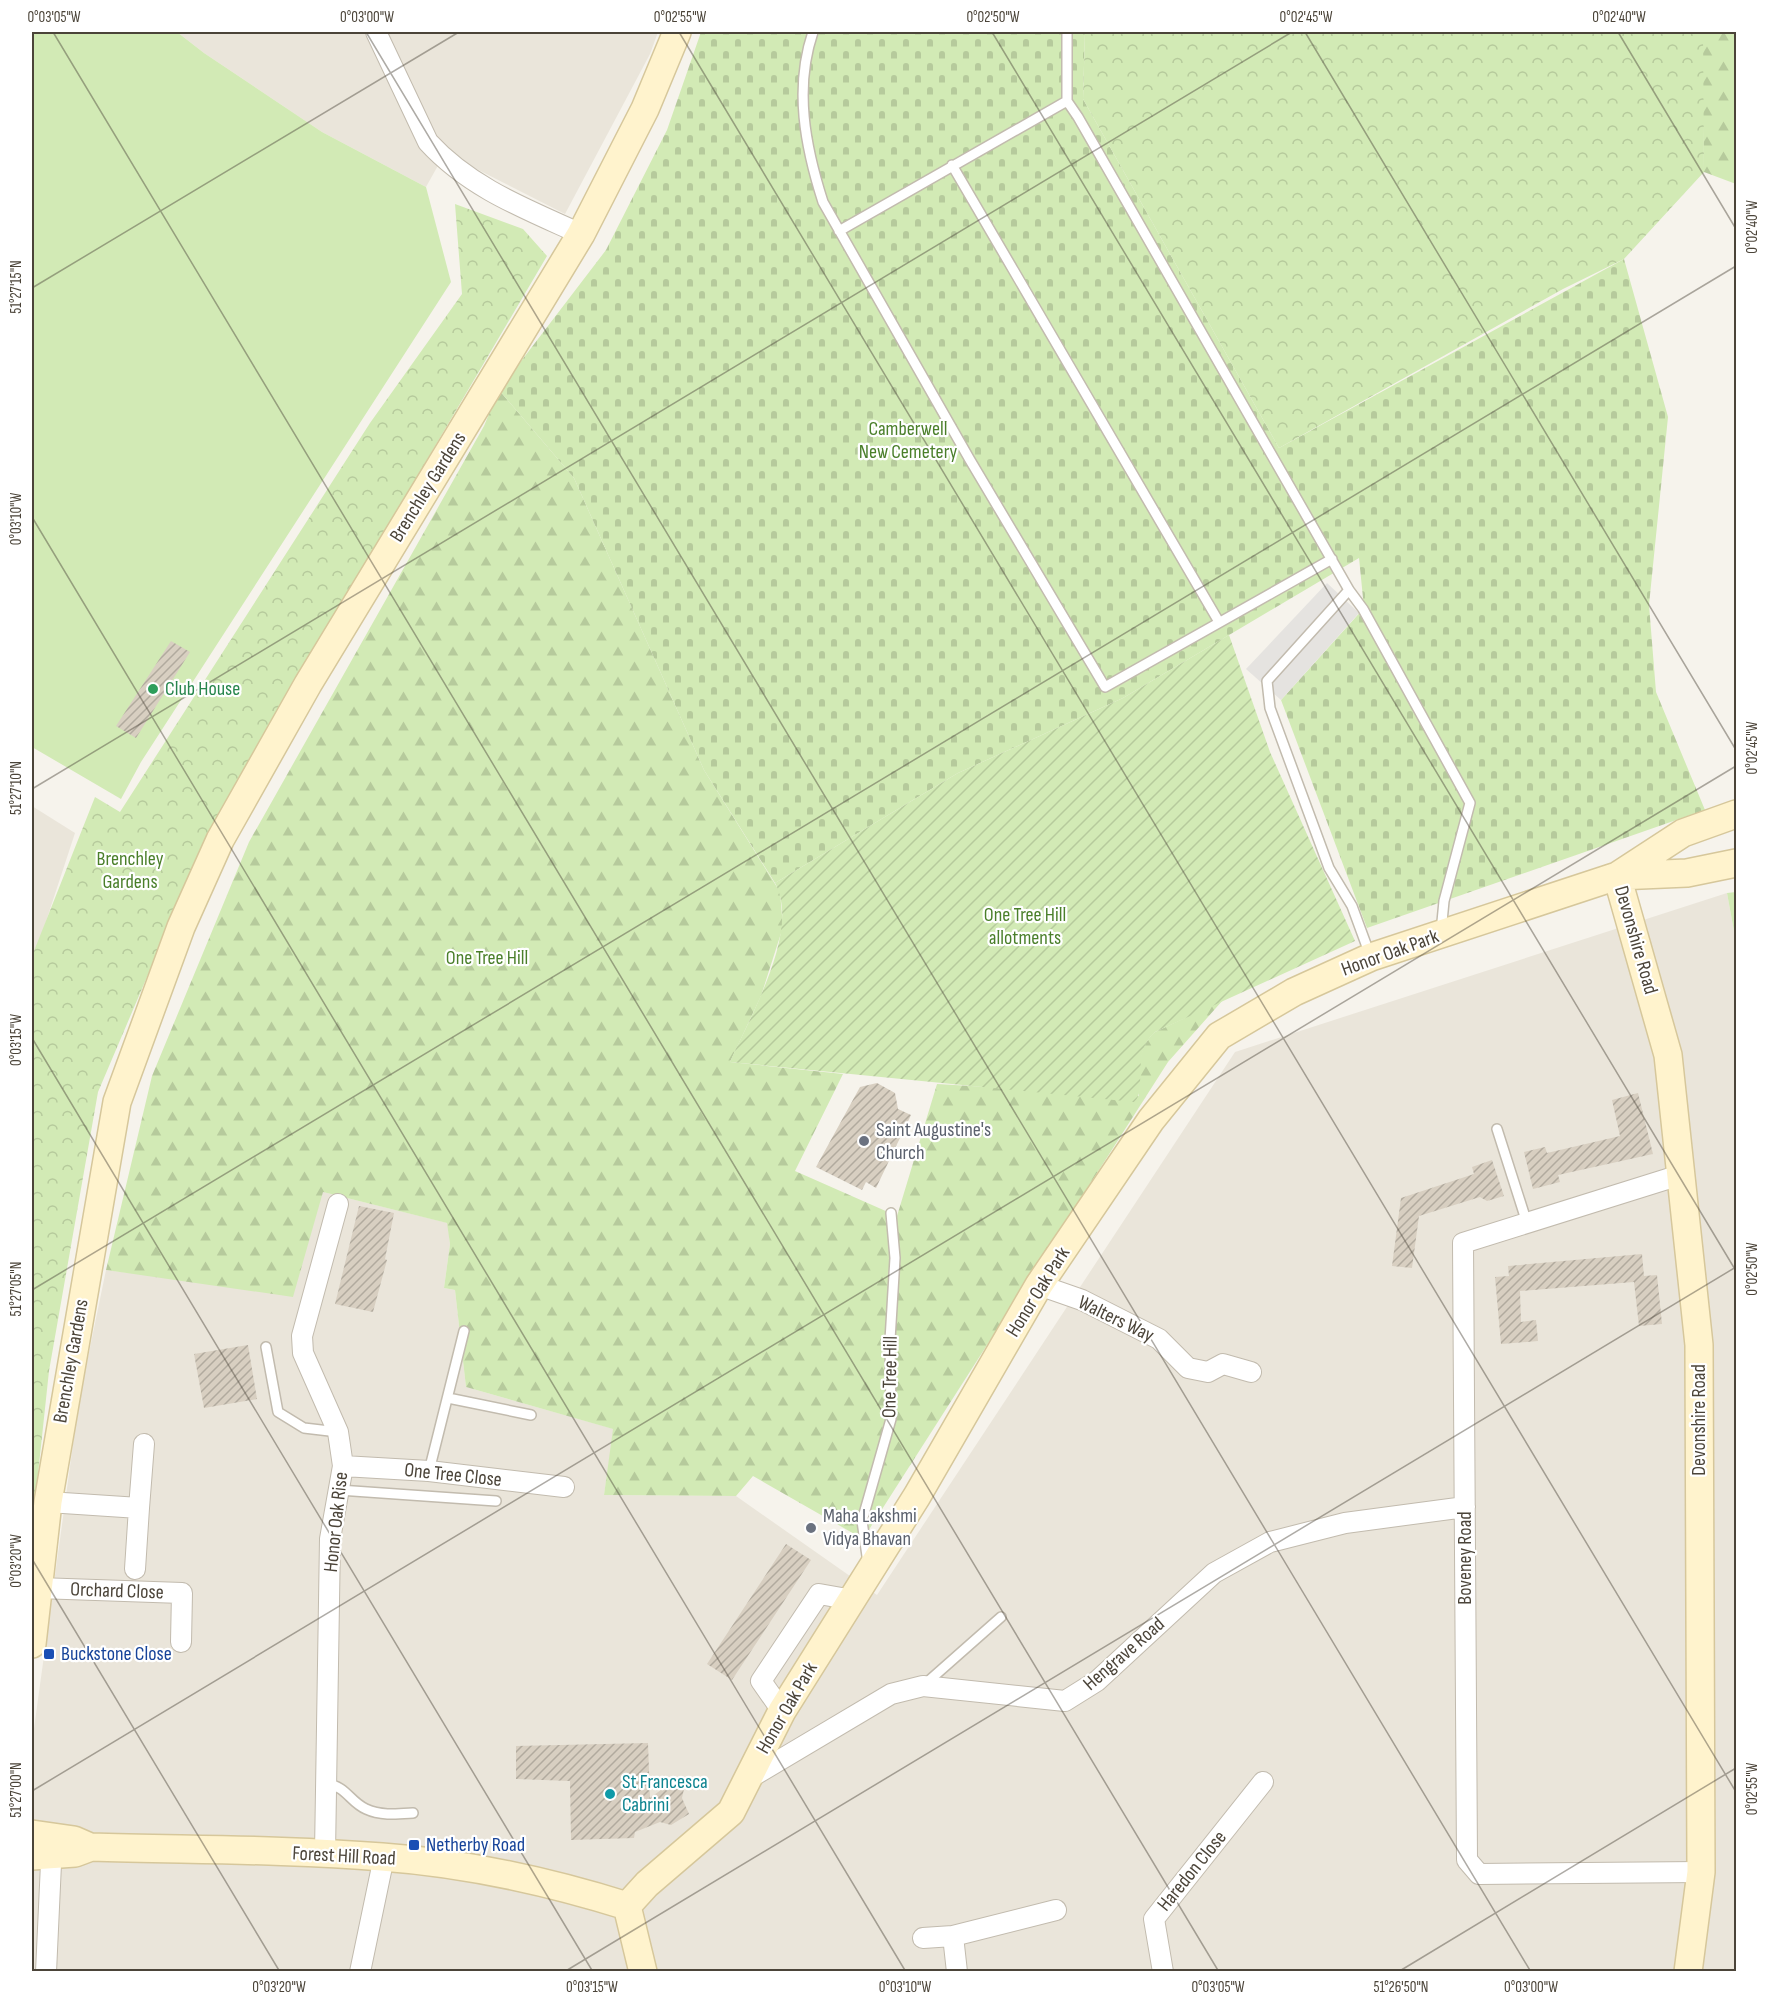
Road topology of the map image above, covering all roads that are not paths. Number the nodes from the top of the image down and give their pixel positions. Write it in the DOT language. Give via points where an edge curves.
graph roads {
  1 [pos="376,32"];
  2 [pos="677,32"];
  3 [pos="813,32"];
  4 [pos="1066,32"];
  5 [pos="1067,101"];
  6 [pos="952,165"];
  7 [pos="839,231"];
  8 [pos="581,234"];
  9 [pos="1332,559"];
  10 [pos="1349,590"];
  11 [pos="1219,622"];
  12 [pos="1737,814"];
  13 [pos="1737,863"];
  14 [pos="1617,876"];
  15 [pos="1440,934"];
  16 [pos="1371,957"];
  17 [pos="1497,1129"];
  18 [pos="1680,1175"];
  19 [pos="338,1204"];
  20 [pos="891,1213"];
  21 [pos="1527,1223"];
  22 [pos="1039,1285"];
  23 [pos="464,1331"];
  24 [pos="266,1347"];
  25 [pos="1251,1372"];
  26 [pos="448,1398"];
  27 [pos="531,1414"];
  28 [pos="338,1432"];
  29 [pos="144,1444"];
  30 [pos="343,1466"];
  31 [pos="429,1471"];
  32 [pos="564,1487"];
  33 [pos="339,1490"];
  34 [pos="496,1501"];
  35 [pos="48,1502"];
  36 [pos="1465,1507"];
  37 [pos="139,1508"];
  38 [pos="135,1569"];
  39 [pos="870,1572"];
  40 [pos="38,1588"];
  41 [pos="1001,1617"];
  42 [pos="181,1642"];
  43 [pos="32,1644"];
  44 [pos="923,1686"];
  45 [pos="747,1780"];
  46 [pos="1263,1782"];
  47 [pos="327,1784"];
  48 [pos="414,1813"];
  49 [pos="42,1845"];
  50 [pos="325,1853"];
  51 [pos="384,1857"];
  52 [pos="1701,1872"];
  53 [pos="627,1906"];
  54 [pos="1056,1910"];
  55 [pos="953,1936"];
  56 [pos="923,1938"];
  57 [pos="46,1971"];
  58 [pos="360,1971"];
  59 [pos="643,1971"];
  60 [pos="957,1971"];
  61 [pos="1164,1971"];
  62 [pos="1688,1971"];
  1 -- 8 [label="street" via="428,142 440,155 484,188"];
  2 -- 8 [label="street, Brenchley Gardens" via="645,109"];
  3 -- 7 [label="lane" via="808,46 803,124 809,160 823,202"];
  4 -- 5 [label="lane"];
  5 -- 6 [label="lane"];
  5 -- 9 [label="lane"];
  6 -- 7 [label="lane"];
  6 -- 11 [label="lane"];
  7 -- 11 [label="lane" via="1105,687"];
  8 -- 35 [label="street, Brenchley Gardens" via="308,684 220,840 181,927 117,1102"];
  9 -- 10 [label="lane"];
  9 -- 11 [label="lane"];
  10 -- 15 [label="lane" via="1470,803 1444,901"];
  10 -- 16 [label="lane" via="1267,681 1270,708 1321,847 1352,906"];
  12 -- 14 [label="street, Honor Oak Park" via="1683,833"];
  13 -- 14 [label="street, Honor Oak Park" via="1687,873"];
  14 -- 15 [label="street, Honor Oak Park"];
  14 -- 18 [label="street, Devonshire Road" via="1668,1055"];
  15 -- 16 [label="street, Honor Oak Park"];
  16 -- 22 [label="street, Honor Oak Park" via="1294,992 1219,1036 1150,1120"];
  17 -- 21 [label="lane"];
  18 -- 21 [label="street, Boveney Road"];
  18 -- 52 [label="street, Devonshire Road" via="1699,1345"];
  19 -- 28 [label="street, Honor Oak Rise" via="302,1336 303,1353"];
  20 -- 39 [label="lane, One Tree Hill" via="896,1258 890,1340 891,1419 862,1521"];
  21 -- 36 [label="street, Boveney Road" via="1463,1243"];
  22 -- 25 [label="street, Walters Way" via="1083,1300 1159,1339 1188,1368 1208,1372 1223,1364"];
  22 -- 39 [label="street, Honor Oak Park"];
  23 -- 26 [label="lane"];
  24 -- 28 [label="lane" via="278,1412 304,1428"];
  26 -- 27 [label="lane"];
  26 -- 31 [label="lane"];
  28 -- 30 [label="street, Honor Oak Rise"];
  29 -- 37 [label="street"];
  30 -- 31 [label="street, One Tree Close"];
  30 -- 33 [label="street, Honor Oak Rise"];
  31 -- 32 [label="street, One Tree Close"];
  33 -- 34 [label="lane"];
  33 -- 47 [label="street, Honor Oak Rise" via="330,1539"];
  35 -- 37 [label="street"];
  35 -- 40 [label="street, Brenchley Gardens"];
  36 -- 44 [label="street, Hengrave Road" via="1345,1523 1270,1542 1214,1573 1097,1681 1065,1701"];
  36 -- 52 [label="street, Boveney Road" via="1467,1860 1479,1874"];
  37 -- 38 [label="street"];
  39 -- 45 [label="street, Honor Oak Park" via="782,1711"];
  40 -- 42 [label="street, Orchard Close" via="182,1593"];
  40 -- 43 [label="street, Brenchley Gardens"];
  41 -- 44 [label="lane"];
  44 -- 45 [label="street, Hengrave Road" via="891,1694"];
  45 -- 53 [label="street, Honor Oak Park" via="730,1812"];
  46 -- 61 [label="street, Haredon Close" via="1154,1919"];
  47 -- 48 [label="lane" via="338,1785 365,1809 382,1814"];
  47 -- 50 [label="street, Honor Oak Rise"];
  49 -- 50 [label="street, Forest Hill Road" via="75,1853 91,1847"];
  49 -- 57 [label="street"];
  50 -- 51 [label="street, Forest Hill Road"];
  51 -- 53 [label="street, Forest Hill Road" via="495,1872"];
  51 -- 58 [label="street"];
  52 -- 62 [label="street, Devonshire Road"];
  53 -- 59 [label="street"];
  54 -- 55 [label="street"];
  55 -- 56 [label="street"];
  55 -- 60 [label="street"];
}
